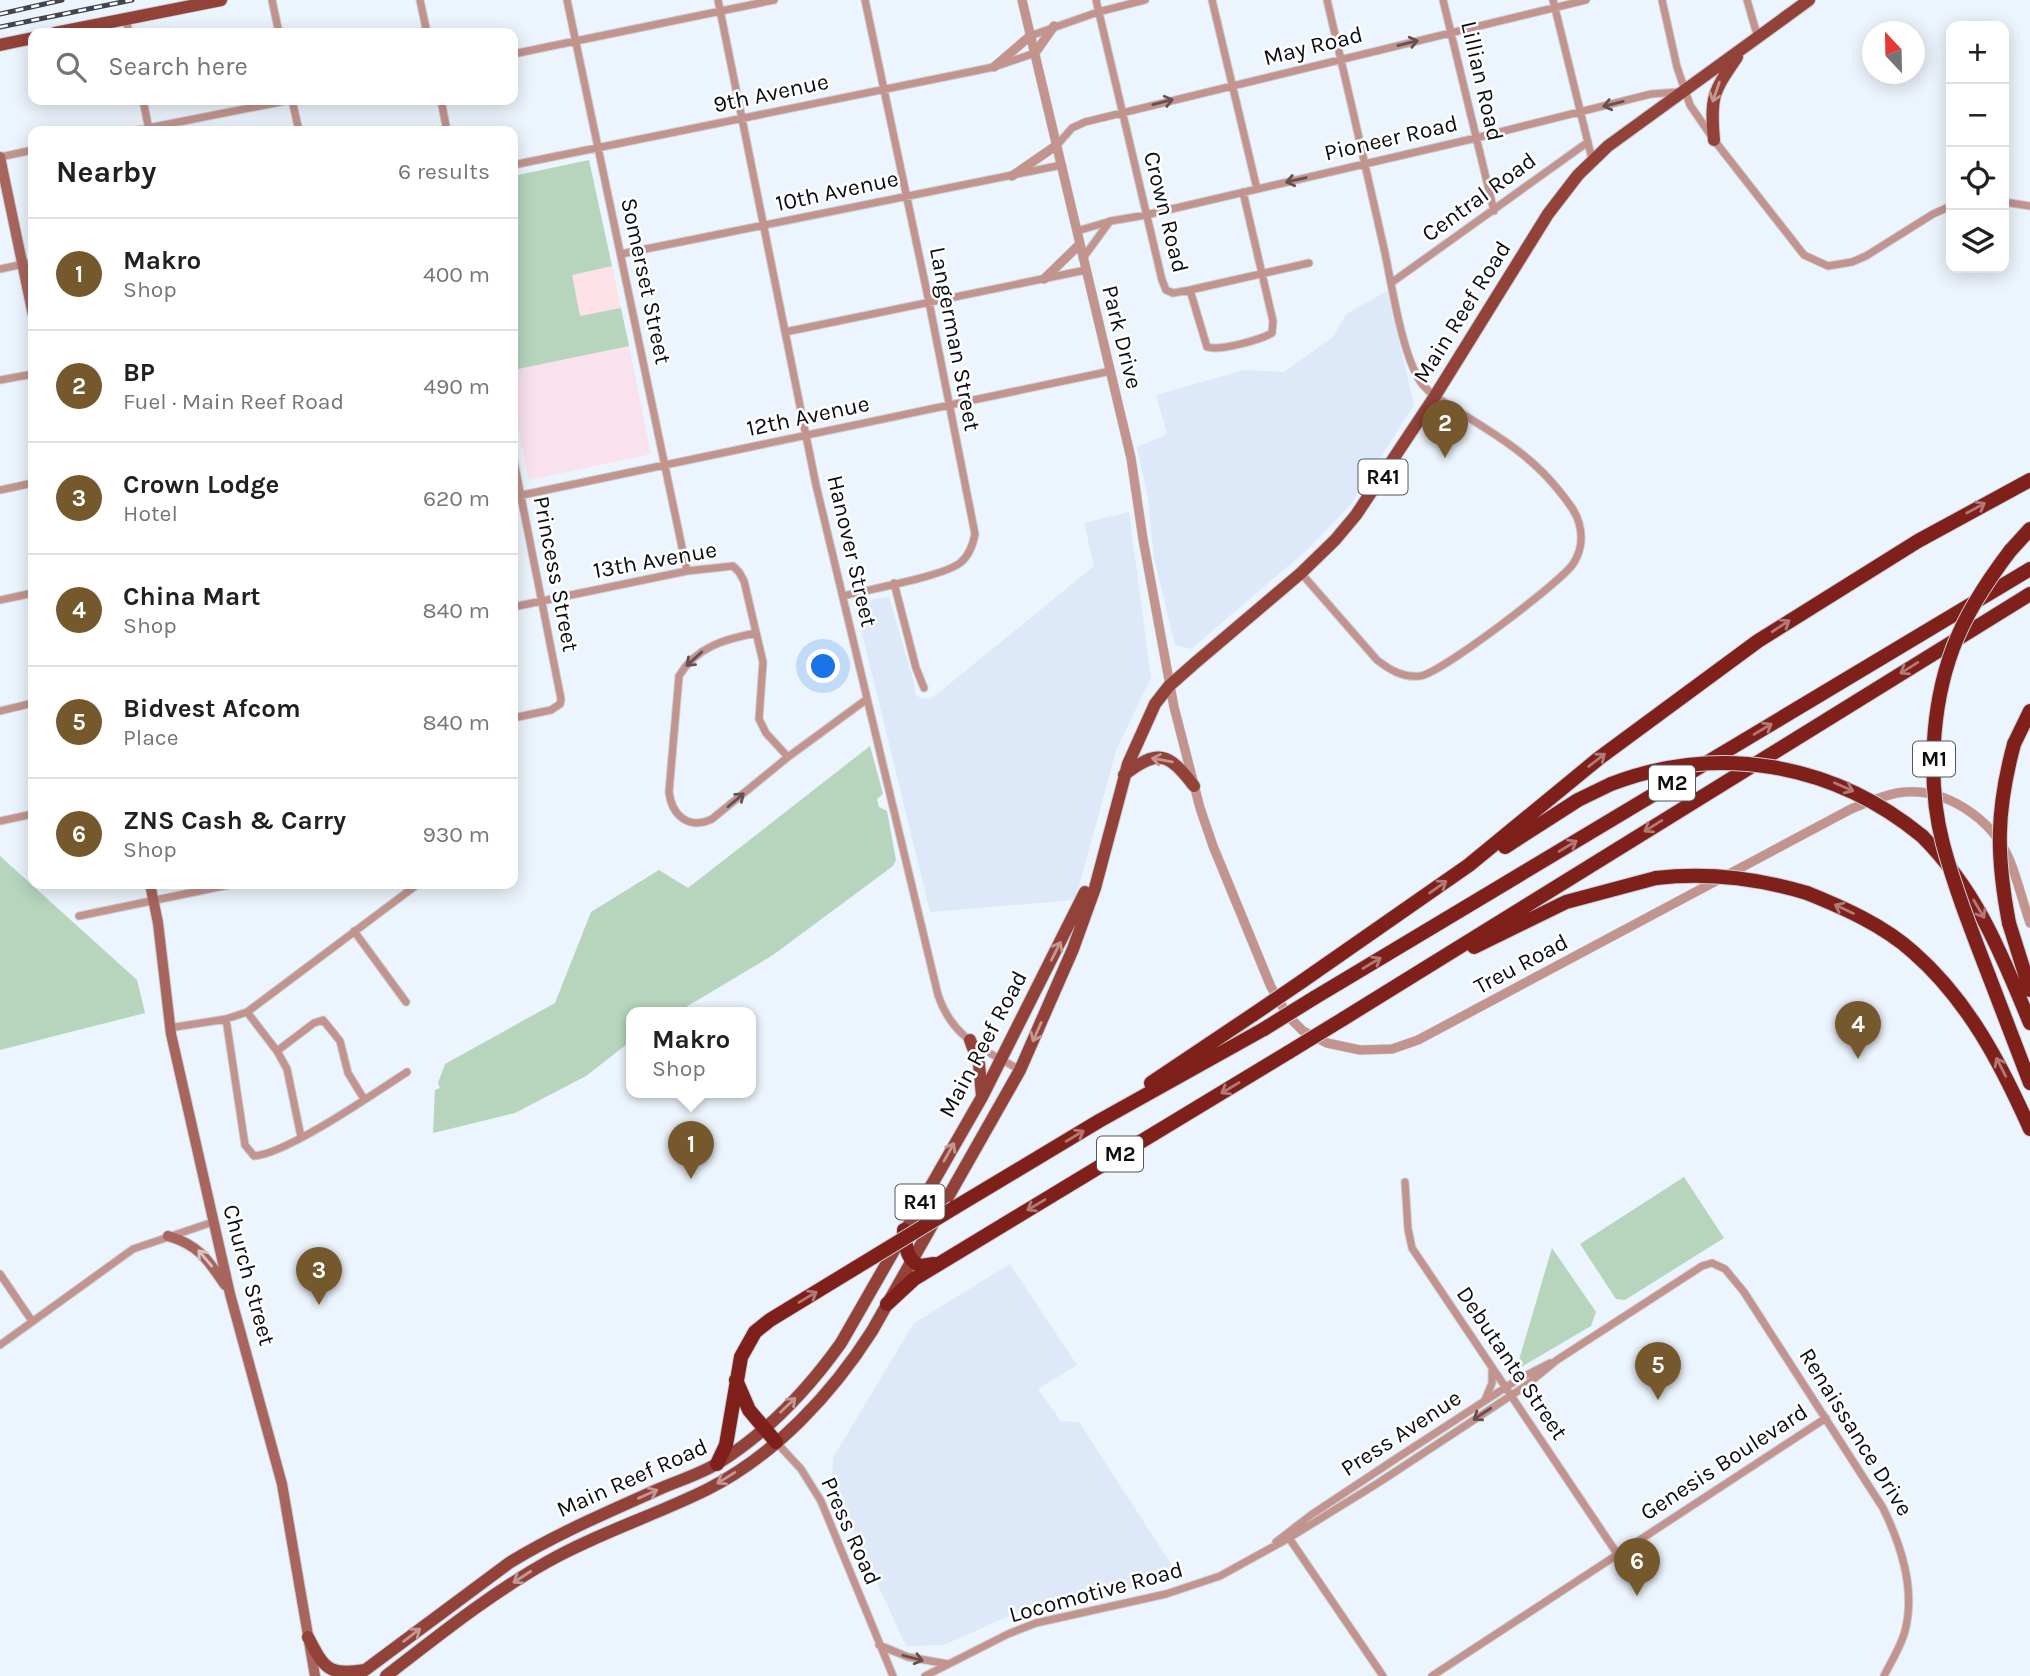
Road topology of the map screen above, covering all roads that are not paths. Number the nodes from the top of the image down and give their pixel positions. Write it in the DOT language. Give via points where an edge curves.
graph roads {
  1 [pos="221,0"];
  2 [pos="272,0"];
  3 [pos="420,0"];
  4 [pos="567,0"];
  5 [pos="718,0"];
  6 [pos="774,0"];
  7 [pos="865,0"];
  8 [pos="1022,0"];
  9 [pos="1096,0"];
  10 [pos="1145,0"];
  11 [pos="1212,0"];
  12 [pos="1327,0"];
  13 [pos="1443,0"];
  14 [pos="1586,0"];
  15 [pos="1662,0"];
  16 [pos="1747,0"];
  17 [pos="1809,0"];
  18 [pos="1554,4"];
  19 [pos="721,11"];
  20 [pos="1098,12"];
  21 [pos="126,18"];
  22 [pos="1054,26"];
  23 [pos="79,28"];
  24 [pos="128,28"];
  25 [pos="278,28"];
  26 [pos="426,28"];
  27 [pos="1451,33"];
  28 [pos="1030,36"];
  29 [pos="1758,38"];
  30 [pos="28,39"];
  31 [pos="574,41"];
  32 [pos="0,45"];
  33 [pos="1741,51"];
  34 [pos="518,53"];
  35 [pos="1035,53"];
  36 [pos="1341,60"];
  37 [pos="994,67"];
  38 [pos="1232,86"];
  39 [pos="883,89"];
  40 [pos="1682,90"];
  41 [pos="144,105"];
  42 [pos="267,105"];
  43 [pos="292,105"];
  44 [pos="442,105"];
  45 [pos="1122,112"];
  46 [pos="1581,112"];
  47 [pos="742,120"];
  48 [pos="148,126"];
  49 [pos="168,126"];
  50 [pos="298,126"];
  51 [pos="446,126"];
  52 [pos="1476,138"];
  53 [pos="1714,140"];
  54 [pos="1588,142"];
  55 [pos="1057,145"];
  56 [pos="598,148"];
  57 [pos="28,151"];
  58 [pos="0,157"];
  59 [pos="1592,159"];
  60 [pos="518,164"];
  61 [pos="1365,164"];
  62 [pos="1062,165"];
  63 [pos="1012,176"];
  64 [pos="1257,189"];
  65 [pos="1243,192"];
  66 [pos="906,196"];
  67 [pos="2009,203"];
  68 [pos="2030,206"];
  69 [pos="1946,208"];
  70 [pos="1494,211"];
  71 [pos="1146,215"];
  72 [pos="1111,221"];
  73 [pos="764,226"];
  74 [pos="1077,231"];
  75 [pos="1080,244"];
  76 [pos="621,254"];
  77 [pos="1083,258"];
  78 [pos="28,263"];
  79 [pos="1309,263"];
  80 [pos="0,269"];
  81 [pos="1086,270"];
  82 [pos="1261,274"];
  83 [pos="1044,279"];
  84 [pos="1391,283"];
  85 [pos="1190,290"];
  86 [pos="929,302"];
  87 [pos="785,332"];
  88 [pos="1111,371"];
  89 [pos="28,375"];
  90 [pos="0,380"];
  91 [pos="1435,396"];
  92 [pos="949,405"];
  93 [pos="807,436"];
  94 [pos="665,466"];
  95 [pos="2030,480"];
  96 [pos="28,484"];
  97 [pos="0,490"];
  98 [pos="518,496"];
  99 [pos="518,500"];
  100 [pos="2027,534"];
  101 [pos="2030,569"];
  102 [pos="687,571"];
  103 [pos="1301,573"];
  104 [pos="894,583"];
  105 [pos="28,594"];
  106 [pos="2030,594"];
  107 [pos="843,596"];
  108 [pos="0,600"];
  109 [pos="542,601"];
  110 [pos="2030,601"];
  111 [pos="518,606"];
  112 [pos="1972,629"];
  113 [pos="756,633"];
  114 [pos="1169,686"];
  115 [pos="924,688"];
  116 [pos="867,699"];
  117 [pos="28,705"];
  118 [pos="0,711"];
  119 [pos="2030,711"];
  120 [pos="518,717"];
  121 [pos="788,757"];
  122 [pos="1124,775"];
  123 [pos="1194,786"];
  124 [pos="28,815"];
  125 [pos="0,821"];
  126 [pos="1469,865"];
  127 [pos="1099,867"];
  128 [pos="151,889"];
  129 [pos="210,889"];
  130 [pos="411,889"];
  131 [pos="154,901"];
  132 [pos="79,916"];
  133 [pos="2030,923"];
  134 [pos="354,932"];
  135 [pos="1438,959"];
  136 [pos="2030,989"];
  137 [pos="406,1002"];
  138 [pos="247,1012"];
  139 [pos="226,1019"];
  140 [pos="2030,1023"];
  141 [pos="169,1028"];
  142 [pos="970,1041"];
  143 [pos="277,1051"];
  144 [pos="1001,1059"];
  145 [pos="1020,1070"];
  146 [pos="407,1072"];
  147 [pos="2030,1083"];
  148 [pos="982,1097"];
  149 [pos="364,1099"];
  150 [pos="1099,1121"];
  151 [pos="2030,1129"];
  152 [pos="301,1137"];
  153 [pos="1405,1182"];
  154 [pos="213,1222"];
  155 [pos="904,1230"];
  156 [pos="168,1236"];
  157 [pos="951,1256"];
  158 [pos="911,1260"];
  159 [pos="1720,1266"];
  160 [pos="0,1274"];
  161 [pos="230,1294"];
  162 [pos="887,1304"];
  163 [pos="32,1321"];
  164 [pos="0,1345"];
  165 [pos="1557,1360"];
  166 [pos="1492,1370"];
  167 [pos="736,1378"];
  168 [pos="1517,1380"];
  169 [pos="1505,1388"];
  170 [pos="1511,1395"];
  171 [pos="1483,1402"];
  172 [pos="1826,1418"];
  173 [pos="764,1428"];
  174 [pos="776,1442"];
  175 [pos="717,1464"];
  176 [pos="1345,1493"];
  177 [pos="1350,1501"];
  178 [pos="1287,1535"];
  179 [pos="1618,1555"];
  180 [pos="1202,1583"];
  181 [pos="308,1637"];
  182 [pos="879,1644"];
  183 [pos="949,1664"];
  184 [pos="362,1673"];
  185 [pos="315,1676"];
  186 [pos="386,1676"];
  187 [pos="893,1676"];
  188 [pos="925,1676"];
  189 [pos="1383,1676"];
  190 [pos="1432,1676"];
  191 [pos="1884,1676"];
  1 -- 21 [label="main road"];
  2 -- 25 [label="street"];
  3 -- 26 [label="street"];
  4 -- 31 [label="street, Somerset Street"];
  5 -- 19 [label="street, Hanover Street"];
  6 -- 19 [label="street"];
  7 -- 39 [label="street, Langerman Street"];
  8 -- 28 [label="street, Park Drive"];
  9 -- 20 [label="street, Crown Road"];
  10 -- 20 [label="street"];
  11 -- 38 [label="street"];
  12 -- 36 [label="street"];
  13 -- 27 [label="street, Lillian Road"];
  14 -- 18 [label="street, May Road"];
  15 -- 40 [label="street"];
  16 -- 29 [label="street"];
  17 -- 29 [label="main road, Main Reef Road / R41"];
  18 -- 27 [label="street, May Road"];
  18 -- 46 [label="street"];
  19 -- 31 [label="street"];
  19 -- 47 [label="street, Hanover Street"];
  20 -- 22 [label="street"];
  20 -- 45 [label="street, Crown Road"];
  21 -- 23 [label="main road"];
  21 -- 24 [label="street"];
  22 -- 28 [label="street"];
  22 -- 35 [label="street"];
  36 -- 27 [label="street, May Road, one-way"];
  27 -- 52 [label="street, Lillian Road"];
  28 -- 35 [label="street, Park Drive"];
  28 -- 37 [label="street"];
  29 -- 33 [label="main road, Main Reef Road / R41"];
  30 -- 32 [label="main road"];
  31 -- 34 [label="street"];
  31 -- 56 [label="street, Somerset Street"];
  33 -- 40 [label="main road, Main Reef Road / R41"];
  33 -- 53 [label="main road, one-way" via="1713,100"];
  35 -- 37 [label="street, 9th Avenue"];
  35 -- 55 [label="street, Park Drive"];
  36 -- 38 [label="street, May Road"];
  36 -- 61 [label="street"];
  37 -- 39 [label="street, 9th Avenue"];
  45 -- 38 [label="street, May Road, one-way"];
  38 -- 64 [label="street"];
  39 -- 47 [label="street, 9th Avenue"];
  39 -- 66 [label="street, Langerman Street"];
  40 -- 46 [label="street, Pioneer Road, one-way"];
  40 -- 53 [label="street"];
  40 -- 59 [label="main road, Main Reef Road / R41"];
  41 -- 48 [label="street"];
  42 -- 49 [label="street"];
  43 -- 50 [label="street"];
  44 -- 51 [label="street"];
  45 -- 55 [label="street, May Road" via="1078,125"];
  45 -- 71 [label="street, Crown Road"];
  46 -- 52 [label="street, Pioneer Road"];
  46 -- 54 [label="street"];
  47 -- 56 [label="street, 9th Avenue"];
  47 -- 73 [label="street, Hanover Street"];
  52 -- 61 [label="street, Pioneer Road"];
  52 -- 70 [label="street, Lillian Road"];
  53 -- 69 [label="street" via="1798,250 1828,266 1866,256"];
  54 -- 59 [label="street"];
  54 -- 70 [label="street, Central Road"];
  55 -- 62 [label="street, Park Drive"];
  55 -- 63 [label="street"];
  56 -- 60 [label="street, 9th Avenue"];
  56 -- 76 [label="street, Somerset Street"];
  57 -- 58 [label="street"];
  58 -- 78 [label="main road"];
  59 -- 91 [label="main road, Main Reef Road / R41" via="1548,214"];
  61 -- 64 [label="street, Pioneer Road, one-way"];
  61 -- 84 [label="street"];
  62 -- 63 [label="street, 10th Avenue"];
  62 -- 74 [label="street, Park Drive"];
  63 -- 66 [label="street, 10th Avenue"];
  64 -- 65 [label="street, Pioneer Road"];
  65 -- 71 [label="street, Pioneer Road"];
  65 -- 82 [label="street"];
  66 -- 73 [label="street, 10th Avenue"];
  66 -- 86 [label="street, Langerman Street"];
  67 -- 68 [label="street"];
  70 -- 84 [label="street, Central Road"];
  71 -- 72 [label="street, Pioneer Road"];
  71 -- 85 [label="street, Crown Road" via="1164,288 1173,293"];
  72 -- 74 [label="street, Pioneer Road"];
  72 -- 77 [label="street"];
  73 -- 76 [label="street, 10th Avenue"];
  73 -- 87 [label="street, Hanover Street"];
  74 -- 75 [label="street, Park Drive"];
  75 -- 77 [label="street, Park Drive"];
  75 -- 83 [label="street"];
  76 -- 94 [label="street, Somerset Street"];
  77 -- 81 [label="street, Park Drive"];
  78 -- 80 [label="street"];
  79 -- 82 [label="street, Crown Road"];
  81 -- 83 [label="street"];
  81 -- 88 [label="street, Park Drive"];
  82 -- 85 [label="street, Crown Road"];
  82 -- 85 [label="street" via="1272,333 1236,344 1207,347"];
  83 -- 86 [label="street"];
  84 -- 91 [label="street" via="1413,366"];
  86 -- 87 [label="street"];
  86 -- 92 [label="street, Langerman Street"];
  87 -- 93 [label="street, Hanover Street"];
  88 -- 92 [label="street, 12th Avenue"];
  88 -- 114 [label="street, Park Drive" via="1131,458"];
  89 -- 90 [label="street"];
  91 -- 103 [label="main road, Main Reef Road / R41" via="1356,515"];
  91 -- 103 [label="street" via="1532,460 1570,504 1579,522 1580,543 1564,575 1448,663 1421,676 1397,672 1377,660"];
  92 -- 93 [label="street, 12th Avenue"];
  92 -- 104 [label="street, Langerman Street" via="974,542 954,566"];
  93 -- 94 [label="street, 12th Avenue"];
  93 -- 107 [label="street, Hanover Street"];
  94 -- 98 [label="street, 12th Avenue"];
  94 -- 102 [label="street, Somerset Street"];
  126 -- 95 [label="highway, one-way" via="1598,759 1758,641 1918,541"];
  96 -- 97 [label="street"];
  99 -- 109 [label="street, Princess Street"];
  100 -- 147 [label="highway, M1, bridge" via="1992,574 1953,648 1938,708 1933,772 1942,841 1958,897"];
  150 -- 101 [label="highway, M2, one-way, bridge" via="1264,1029"];
  102 -- 109 [label="street, 13th Avenue"];
  102 -- 113 [label="street, 13th Avenue" via="736,568 744,581"];
  103 -- 114 [label="main road, Main Reef Road / R41"];
  104 -- 107 [label="street, Langerman Street"];
  104 -- 115 [label="street"];
  105 -- 108 [label="street"];
  106 -- 112 [label="highway, M2"];
  107 -- 116 [label="street, Hanover Street"];
  109 -- 111 [label="street, 13th Avenue"];
  109 -- 120 [label="street, Princess Street" via="560,704"];
  110 -- 112 [label="highway"];
  112 -- 135 [label="highway, M2, one-way"];
  113 -- 121 [label="street" via="763,662 759,719"];
  113 -- 121 [label="street, one-way" via="712,644 679,676 669,792 672,806 678,817 693,823 712,819"];
  114 -- 122 [label="main road, Main Reef Road / R41" via="1146,720"];
  114 -- 123 [label="street, Treu Road"];
  116 -- 121 [label="street"];
  116 -- 142 [label="street, Hanover Street" via="938,995 952,1024"];
  117 -- 118 [label="street"];
  119 -- 136 [label="highway, bridge" via="2014,744 2001,799 1998,860 2008,923"];
  123 -- 122 [label="main road, one-way" via="1180,767 1159,757 1143,761"];
  122 -- 127 [label="main road, Main Reef Road / R41"];
  123 -- 133 [label="street, Treu Road" via="1213,846 1275,996 1303,1031 1327,1043 1360,1050 1392,1049 1418,1040 1851,809 1899,793 1947,799 1988,827 2010,861"];
  124 -- 125 [label="street"];
  126 -- 140 [label="highway, one-way, bridge" via="1578,800 1648,772 1737,762 1811,774 1890,812 1922,836 1953,870 1983,916"];
  150 -- 126 [label="highway, one-way, bridge"];
  144 -- 127 [label="main road, Main Reef Road / R41, one-way"];
  127 -- 145 [label="main road, Main Reef Road / R41, one-way" via="1073,949"];
  128 -- 131 [label="main road, Church Street"];
  129 -- 131 [label="street"];
  130 -- 134 [label="street"];
  131 -- 132 [label="street"];
  131 -- 141 [label="main road, Church Street"];
  134 -- 137 [label="street"];
  134 -- 138 [label="street"];
  151 -- 135 [label="highway, one-way, bridge" via="1978,1027 1937,976 1894,938 1844,908 1807,893 1743,878 1656,878 1566,902 1470,949"];
  135 -- 157 [label="highway, M2, one-way, bridge"];
  138 -- 139 [label="street"];
  138 -- 143 [label="street"];
  139 -- 141 [label="street"];
  139 -- 152 [label="street" via="247,1150 254,1156 264,1155"];
  141 -- 154 [label="main road, Church Street"];
  142 -- 144 [label="street, Hanover Street"];
  142 -- 148 [label="main road" via="979,1064"];
  143 -- 149 [label="street" via="314,1023 325,1021 340,1041 348,1073"];
  143 -- 152 [label="street" via="290,1078"];
  144 -- 145 [label="street, Hanover Street"];
  144 -- 148 [label="main road, Main Reef Road / R41"];
  145 -- 158 [label="main road, Main Reef Road / R41"];
  146 -- 149 [label="street"];
  155 -- 148 [label="main road, Main Reef Road / R41, one-way"];
  149 -- 152 [label="street"];
  167 -- 150 [label="highway, M2, one-way, bridge" via="746,1345 760,1327"];
  153 -- 166 [label="street, Debutante Street" via="1412,1248"];
  154 -- 156 [label="street"];
  154 -- 161 [label="main road, Church Street"];
  155 -- 158 [label="highway"];
  173 -- 155 [label="main road, Main Reef Road / R41, one-way" via="827,1362"];
  161 -- 156 [label="main road, one-way" via="197,1249"];
  156 -- 163 [label="street" via="119,1257"];
  157 -- 158 [label="highway" via="925,1266"];
  157 -- 162 [label="highway" via="907,1284"];
  158 -- 162 [label="main road, Main Reef Road / R41"];
  159 -- 165 [label="street, Press Avenue" via="1702,1266"];
  159 -- 172 [label="street, Renaissance Drive" via="1744,1292"];
  160 -- 163 [label="street"];
  161 -- 181 [label="main road, Church Street" via="282,1484"];
  162 -- 174 [label="main road, Main Reef Road / R41" via="854,1360"];
  163 -- 164 [label="street"];
  165 -- 168 [label="street, Press Avenue"];
  165 -- 170 [label="street, Press Avenue"];
  166 -- 168 [label="street"];
  166 -- 169 [label="street, Debutante Street"];
  166 -- 171 [label="street" via="1492,1383"];
  167 -- 173 [label="highway" via="749,1410"];
  167 -- 175 [label="highway" via="728,1438"];
  168 -- 169 [label="street, Press Avenue"];
  169 -- 170 [label="street, Debutante Street"];
  169 -- 171 [label="street, Press Avenue"];
  170 -- 177 [label="street, Press Avenue, one-way"];
  170 -- 179 [label="street, Debutante Street"];
  171 -- 176 [label="street, Press Avenue"];
  172 -- 179 [label="street, Genesis Boulevard"];
  172 -- 191 [label="street, Renaissance Drive" via="1884,1508 1903,1558 1909,1608 1905,1632"];
  173 -- 174 [label="highway"];
  173 -- 175 [label="main road, Main Reef Road / R41"];
  174 -- 182 [label="street, Press Road" via="802,1469 821,1501"];
  174 -- 186 [label="main road, Main Reef Road / R41, one-way" via="711,1487 547,1562"];
  184 -- 175 [label="main road, Main Reef Road / R41, one-way" via="529,1551"];
  176 -- 177 [label="street"];
  176 -- 178 [label="street, Press Avenue"];
  177 -- 178 [label="street, Press Avenue"];
  178 -- 180 [label="street, Press Avenue"];
  178 -- 189 [label="street"];
  179 -- 190 [label="street, Genesis Boulevard"];
  180 -- 183 [label="street, Locomotive Road" via="1036,1623"];
  181 -- 184 [label="main road" via="332,1671"];
  181 -- 185 [label="main road, Church Street"];
  182 -- 183 [label="street, one-way" via="908,1657"];
  182 -- 187 [label="street, Press Road"];
  183 -- 188 [label="street, Locomotive Road"];
}
